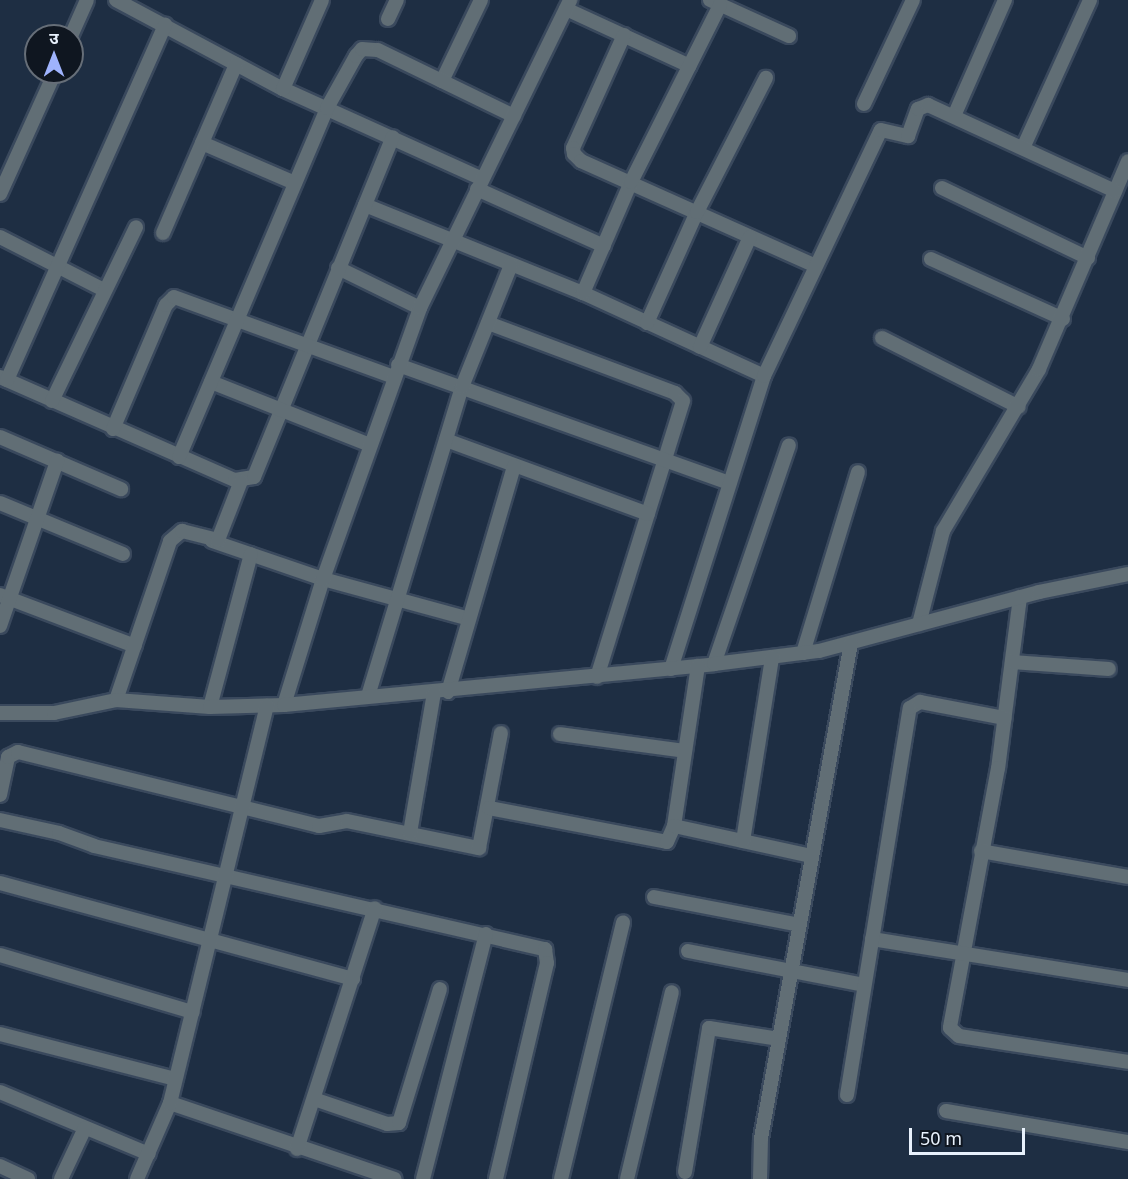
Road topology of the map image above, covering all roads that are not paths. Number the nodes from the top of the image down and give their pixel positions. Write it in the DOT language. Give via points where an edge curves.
graph roads {
  1 [pos="87,0"];
  2 [pos="116,0"];
  3 [pos="322,0"];
  4 [pos="397,0"];
  5 [pos="482,0"];
  6 [pos="913,0"];
  7 [pos="1005,0"];
  8 [pos="1090,0"];
  9 [pos="715,2"];
  10 [pos="568,5"];
  11 [pos="388,19"];
  12 [pos="76,24"];
  13 [pos="165,25"];
  14 [pos="624,35"];
  15 [pos="789,36"];
  16 [pos="236,64"];
  17 [pos="690,66"];
  18 [pos="766,78"];
  19 [pos="442,81"];
  20 [pos="50,84"];
  21 [pos="283,89"];
  22 [pos="864,104"];
  23 [pos="327,108"];
  24 [pos="514,116"];
  25 [pos="954,116"];
  26 [pos="393,137"];
  27 [pos="202,143"];
  28 [pos="1023,148"];
  29 [pos="1128,161"];
  30 [pos="631,182"];
  31 [pos="295,183"];
  32 [pos="480,184"];
  33 [pos="1121,187"];
  34 [pos="942,188"];
  35 [pos="0,194"];
  36 [pos="365,205"];
  37 [pos="697,213"];
  38 [pos="136,227"];
  39 [pos="163,233"];
  40 [pos="0,237"];
  41 [pos="750,237"];
  42 [pos="451,241"];
  43 [pos="604,246"];
  44 [pos="1088,258"];
  45 [pos="931,260"];
  46 [pos="59,264"];
  47 [pos="512,265"];
  48 [pos="816,266"];
  49 [pos="338,268"];
  50 [pos="104,290"];
  51 [pos="584,293"];
  52 [pos="420,308"];
  53 [pos="1063,319"];
  54 [pos="237,320"];
  55 [pos="488,323"];
  56 [pos="647,323"];
  57 [pos="882,338"];
  58 [pos="307,344"];
  59 [pos="700,347"];
  60 [pos="396,371"];
  61 [pos="764,375"];
  62 [pos="4,379"];
  63 [pos="211,382"];
  64 [pos="462,387"];
  65 [pos="52,401"];
  66 [pos="1019,407"];
  67 [pos="282,411"];
  68 [pos="113,429"];
  69 [pos="0,436"];
  70 [pos="446,440"];
  71 [pos="370,445"];
  72 [pos="789,445"];
  73 [pos="179,457"];
  74 [pos="665,459"];
  75 [pos="57,461"];
  76 [pos="514,466"];
  77 [pos="858,472"];
  78 [pos="241,481"];
  79 [pos="730,483"];
  80 [pos="121,489"];
  81 [pos="0,503"];
  82 [pos="648,514"];
  83 [pos="39,518"];
  84 [pos="212,541"];
  85 [pos="123,554"];
  86 [pos="251,554"];
  87 [pos="1128,574"];
  88 [pos="323,579"];
  89 [pos="5,597"];
  90 [pos="1020,597"];
  91 [pos="397,600"];
  92 [pos="469,619"];
  93 [pos="920,624"];
  94 [pos="0,626"];
  95 [pos="851,643"];
  96 [pos="135,646"];
  97 [pos="803,653"];
  98 [pos="772,657"];
  99 [pos="1012,662"];
  100 [pos="714,664"];
  101 [pos="698,666"];
  102 [pos="671,669"];
  103 [pos="1109,669"];
  104 [pos="597,677"];
  105 [pos="441,692"];
  106 [pos="368,696"];
  107 [pos="116,700"];
  108 [pos="284,705"];
  109 [pos="267,706"];
  110 [pos="210,707"];
  111 [pos="0,713"];
  112 [pos="1005,718"];
  113 [pos="501,733"];
  114 [pos="560,734"];
  115 [pos="685,751"];
  116 [pos="0,795"];
  117 [pos="242,806"];
  118 [pos="489,808"];
  119 [pos="0,820"];
  120 [pos="674,826"];
  121 [pos="410,834"];
  122 [pos="742,841"];
  123 [pos="981,851"];
  124 [pos="812,856"];
  125 [pos="225,874"];
  126 [pos="1128,877"];
  127 [pos="0,883"];
  128 [pos="654,897"];
  129 [pos="375,908"];
  130 [pos="623,922"];
  131 [pos="799,925"];
  132 [pos="486,934"];
  133 [pos="872,939"];
  134 [pos="209,942"];
  135 [pos="688,951"];
  136 [pos="964,952"];
  137 [pos="0,955"];
  138 [pos="791,972"];
  139 [pos="353,979"];
  140 [pos="1128,980"];
  141 [pos="864,985"];
  142 [pos="440,989"];
  143 [pos="672,992"];
  144 [pos="193,1012"];
  145 [pos="0,1034"];
  146 [pos="778,1039"];
  147 [pos="1128,1062"];
  148 [pos="175,1079"];
  149 [pos="0,1092"];
  150 [pos="847,1095"];
  151 [pos="314,1099"];
  152 [pos="170,1103"];
  153 [pos="945,1111"];
  154 [pos="85,1128"];
  155 [pos="1128,1142"];
  156 [pos="297,1149"];
  157 [pos="149,1154"];
  158 [pos="0,1166"];
  159 [pos="685,1172"];
  160 [pos="28,1179"];
  161 [pos="61,1179"];
  162 [pos="137,1179"];
  163 [pos="394,1179"];
  164 [pos="423,1179"];
  165 [pos="496,1179"];
  166 [pos="561,1179"];
  167 [pos="627,1179"];
  168 [pos="760,1179"];
  1 -- 12 [label="street"];
  2 -- 13 [label="street"];
  3 -- 21 [label="street"];
  4 -- 11 [label="street"];
  5 -- 19 [label="street"];
  6 -- 22 [label="street"];
  7 -- 25 [label="street"];
  8 -- 28 [label="street"];
  9 -- 15 [label="street"];
  9 -- 17 [label="street"];
  10 -- 14 [label="street"];
  10 -- 24 [label="street"];
  13 -- 16 [label="street"];
  13 -- 46 [label="street"];
  14 -- 17 [label="street"];
  14 -- 30 [label="street" via="573,148 581,161"];
  16 -- 21 [label="street"];
  16 -- 27 [label="street"];
  17 -- 30 [label="street"];
  18 -- 37 [label="street"];
  19 -- 23 [label="street" via="378,50 362,49"];
  19 -- 24 [label="street"];
  20 -- 35 [label="street"];
  21 -- 23 [label="street"];
  23 -- 26 [label="street"];
  23 -- 31 [label="street"];
  24 -- 32 [label="street"];
  25 -- 28 [label="street"];
  25 -- 48 [label="street" via="922,105 908,136 881,130"];
  26 -- 32 [label="street"];
  26 -- 36 [label="street"];
  27 -- 31 [label="street"];
  27 -- 39 [label="street"];
  28 -- 33 [label="street"];
  29 -- 33 [label="street"];
  30 -- 37 [label="street"];
  30 -- 43 [label="street"];
  31 -- 54 [label="street"];
  32 -- 42 [label="street"];
  32 -- 43 [label="street"];
  33 -- 44 [label="street"];
  34 -- 44 [label="street"];
  36 -- 42 [label="street"];
  36 -- 49 [label="street"];
  37 -- 41 [label="street"];
  37 -- 56 [label="street"];
  38 -- 50 [label="street"];
  40 -- 46 [label="street"];
  41 -- 48 [label="street"];
  41 -- 59 [label="street"];
  42 -- 47 [label="street"];
  42 -- 52 [label="street"];
  43 -- 51 [label="street"];
  44 -- 53 [label="street"];
  45 -- 53 [label="street"];
  46 -- 50 [label="street"];
  46 -- 62 [label="street"];
  47 -- 51 [label="street"];
  47 -- 55 [label="street"];
  48 -- 61 [label="street"];
  49 -- 52 [label="street"];
  49 -- 58 [label="street"];
  50 -- 65 [label="street"];
  51 -- 56 [label="street"];
  52 -- 60 [label="street"];
  53 -- 66 [label="street"];
  54 -- 58 [label="street"];
  54 -- 63 [label="street"];
  54 -- 68 [label="street" via="180,298 169,300"];
  55 -- 64 [label="street"];
  55 -- 74 [label="street" via="680,395 682,406"];
  56 -- 59 [label="street"];
  57 -- 66 [label="street"];
  58 -- 60 [label="street"];
  58 -- 67 [label="street"];
  59 -- 61 [label="street"];
  60 -- 64 [label="street"];
  60 -- 71 [label="street"];
  61 -- 79 [label="street"];
  62 -- 65 [label="street"];
  63 -- 67 [label="street"];
  63 -- 73 [label="street"];
  64 -- 70 [label="street"];
  64 -- 74 [label="street"];
  65 -- 68 [label="street"];
  66 -- 93 [label="street" via="943,531"];
  67 -- 71 [label="street"];
  67 -- 78 [label="street" via="254,477"];
  68 -- 73 [label="street"];
  69 -- 75 [label="street"];
  70 -- 76 [label="street"];
  70 -- 91 [label="street"];
  71 -- 88 [label="street"];
  72 -- 100 [label="street"];
  73 -- 78 [label="street"];
  74 -- 79 [label="street"];
  74 -- 82 [label="street"];
  75 -- 80 [label="street"];
  75 -- 83 [label="street"];
  76 -- 82 [label="street"];
  76 -- 92 [label="street"];
  77 -- 97 [label="street"];
  78 -- 84 [label="street" via="222,534"];
  79 -- 102 [label="street"];
  81 -- 83 [label="street"];
  82 -- 104 [label="street"];
  83 -- 85 [label="street"];
  83 -- 89 [label="street"];
  84 -- 86 [label="street"];
  84 -- 96 [label="street" via="182,531 175,533"];
  86 -- 88 [label="street"];
  86 -- 110 [label="street"];
  87 -- 90 [label="street"];
  88 -- 91 [label="street"];
  88 -- 108 [label="street"];
  89 -- 94 [label="street"];
  89 -- 96 [label="street"];
  90 -- 93 [label="street"];
  90 -- 99 [label="street"];
  91 -- 92 [label="street"];
  91 -- 106 [label="street"];
  92 -- 105 [label="street"];
  93 -- 95 [label="street"];
  95 -- 97 [label="street"];
  95 -- 124 [label="street"];
  96 -- 107 [label="street"];
  97 -- 98 [label="street"];
  98 -- 100 [label="street"];
  98 -- 122 [label="street"];
  99 -- 103 [label="street"];
  99 -- 112 [label="street"];
  100 -- 101 [label="street"];
  101 -- 102 [label="street"];
  101 -- 115 [label="street"];
  102 -- 104 [label="street"];
  104 -- 105 [label="street"];
  105 -- 106 [label="street"];
  105 -- 121 [label="street"];
  106 -- 108 [label="street"];
  107 -- 110 [label="street"];
  107 -- 111 [label="street" via="54,713"];
  108 -- 109 [label="street"];
  109 -- 110 [label="street"];
  109 -- 117 [label="street"];
  112 -- 123 [label="street"];
  112 -- 133 [label="street" via="920,702 910,708"];
  113 -- 118 [label="street"];
  114 -- 115 [label="street"];
  115 -- 120 [label="street"];
  116 -- 117 [label="street" via="8,758 18,752"];
  117 -- 121 [label="street" via="323,826 341,820"];
  117 -- 125 [label="street"];
  118 -- 120 [label="street" via="660,842 667,842"];
  118 -- 121 [label="street" via="479,848"];
  119 -- 125 [label="street" via="66,835 94,846"];
  120 -- 122 [label="street"];
  122 -- 124 [label="street"];
  123 -- 126 [label="street"];
  123 -- 136 [label="street"];
  124 -- 131 [label="street"];
  125 -- 129 [label="street"];
  125 -- 134 [label="street"];
  127 -- 134 [label="street"];
  128 -- 131 [label="street"];
  129 -- 132 [label="street"];
  129 -- 139 [label="street"];
  130 -- 166 [label="street"];
  131 -- 138 [label="street"];
  132 -- 164 [label="street"];
  132 -- 165 [label="street" via="538,946 547,956"];
  133 -- 136 [label="street"];
  133 -- 141 [label="street"];
  134 -- 139 [label="street"];
  134 -- 144 [label="street"];
  135 -- 138 [label="street"];
  136 -- 140 [label="street"];
  136 -- 147 [label="street" via="952,1033"];
  137 -- 144 [label="street"];
  138 -- 141 [label="street"];
  138 -- 146 [label="street"];
  139 -- 151 [label="street"];
  141 -- 150 [label="street"];
  142 -- 151 [label="street" via="399,1123 387,1124"];
  143 -- 167 [label="street"];
  144 -- 148 [label="street"];
  145 -- 148 [label="street"];
  146 -- 159 [label="street" via="709,1028"];
  146 -- 168 [label="street" via="761,1138"];
  148 -- 152 [label="street"];
  149 -- 154 [label="street"];
  151 -- 156 [label="street"];
  152 -- 156 [label="street"];
  152 -- 157 [label="street"];
  153 -- 155 [label="street"];
  154 -- 157 [label="street"];
  154 -- 161 [label="street"];
  156 -- 163 [label="street"];
  157 -- 162 [label="street"];
  158 -- 160 [label="street"];
}
